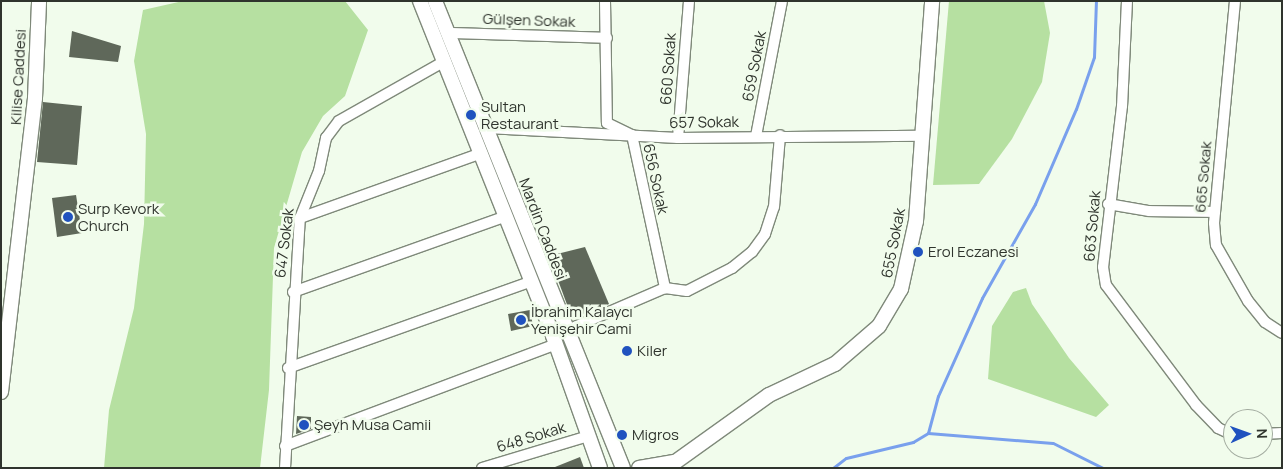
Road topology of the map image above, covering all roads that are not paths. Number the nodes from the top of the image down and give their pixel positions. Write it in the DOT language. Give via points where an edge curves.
graph roads {
  1 [pos="39,1"];
  2 [pos="420,1"];
  3 [pos="435,1"];
  4 [pos="605,1"];
  5 [pos="688,1"];
  6 [pos="782,1"];
  7 [pos="932,1"];
  8 [pos="1127,1"];
  9 [pos="1235,1"];
  10 [pos="450,33"];
  11 [pos="607,38"];
  12 [pos="445,61"];
  13 [pos="487,128"];
  14 [pos="632,135"];
  15 [pos="780,135"];
  16 [pos="756,136"];
  17 [pos="922,136"];
  18 [pos="678,138"];
  19 [pos="482,153"];
  20 [pos="1108,204"];
  21 [pos="1215,212"];
  22 [pos="506,216"];
  23 [pos="300,218"];
  24 [pos="532,281"];
  25 [pos="665,288"];
  26 [pos="293,292"];
  27 [pos="565,331"];
  28 [pos="1282,333"];
  29 [pos="556,344"];
  30 [pos="288,368"];
  31 [pos="1,392"];
  32 [pos="1223,427"];
  33 [pos="589,436"];
  34 [pos="285,446"];
  35 [pos="669,465"];
  36 [pos="284,468"];
  37 [pos="482,468"];
  38 [pos="600,468"];
  39 [pos="623,468"];
  40 [pos="639,468"];
  1 -- 31 [label="street, Kilise Caddesi" via="35,98"];
  2 -- 12 [label="street, Mardin Caddesi"];
  3 -- 10 [label="street, Mardin Caddesi"];
  4 -- 11 [label="street, 656 Sokak"];
  5 -- 18 [label="street, 660 Sokak"];
  6 -- 16 [label="street, 659 Sokak"];
  7 -- 17 [label="street, 655 Sokak"];
  8 -- 20 [label="street, 663 Sokak" via="1122,106"];
  9 -- 21 [label="street, 665 Sokak"];
  10 -- 11 [label="street, Gülşen Sokak"];
  10 -- 13 [label="street, Mardin Caddesi"];
  11 -- 14 [label="street, 656 Sokak" via="607,123"];
  12 -- 19 [label="street, Mardin Caddesi"];
  12 -- 23 [label="street, 647 Sokak" via="339,121 326,138"];
  13 -- 14 [label="street, 657 Sokak"];
  13 -- 27 [label="street, Mardin Caddesi"];
  14 -- 18 [label="street, 657 Sokak"];
  14 -- 25 [label="street, 656 Sokak"];
  15 -- 16 [label="street, 657 Sokak"];
  15 -- 17 [label="street, 657 Sokak"];
  15 -- 25 [label="street" via="774,207 765,234 752,252 732,268 688,292"];
  16 -- 18 [label="street, 657 Sokak"];
  17 -- 35 [label="street, 655 Sokak" via="916,221 901,289 880,326 835,364 769,395"];
  19 -- 22 [label="street, Mardin Caddesi"];
  19 -- 23 [label="street"];
  20 -- 21 [label="street"];
  20 -- 32 [label="street, 663 Sokak" via="1103,267 1106,285 1196,405"];
  21 -- 28 [label="street, 665 Sokak" via="1216,245 1226,265 1264,322"];
  22 -- 24 [label="street, Mardin Caddesi"];
  22 -- 26 [label="street"];
  23 -- 26 [label="street, 647 Sokak"];
  24 -- 29 [label="street, Mardin Caddesi"];
  24 -- 30 [label="street"];
  25 -- 27 [label="street"];
  26 -- 30 [label="street, 647 Sokak"];
  27 -- 39 [label="street, Mardin Caddesi"];
  29 -- 33 [label="street, Mardin Caddesi"];
  29 -- 34 [label="street"];
  30 -- 34 [label="street, 647 Sokak"];
  33 -- 37 [label="street, 648 Sokak"];
  33 -- 38 [label="street, Mardin Caddesi"];
  34 -- 36 [label="street, 647 Sokak"];
  35 -- 40 [label="street, 655 Sokak"];
}
